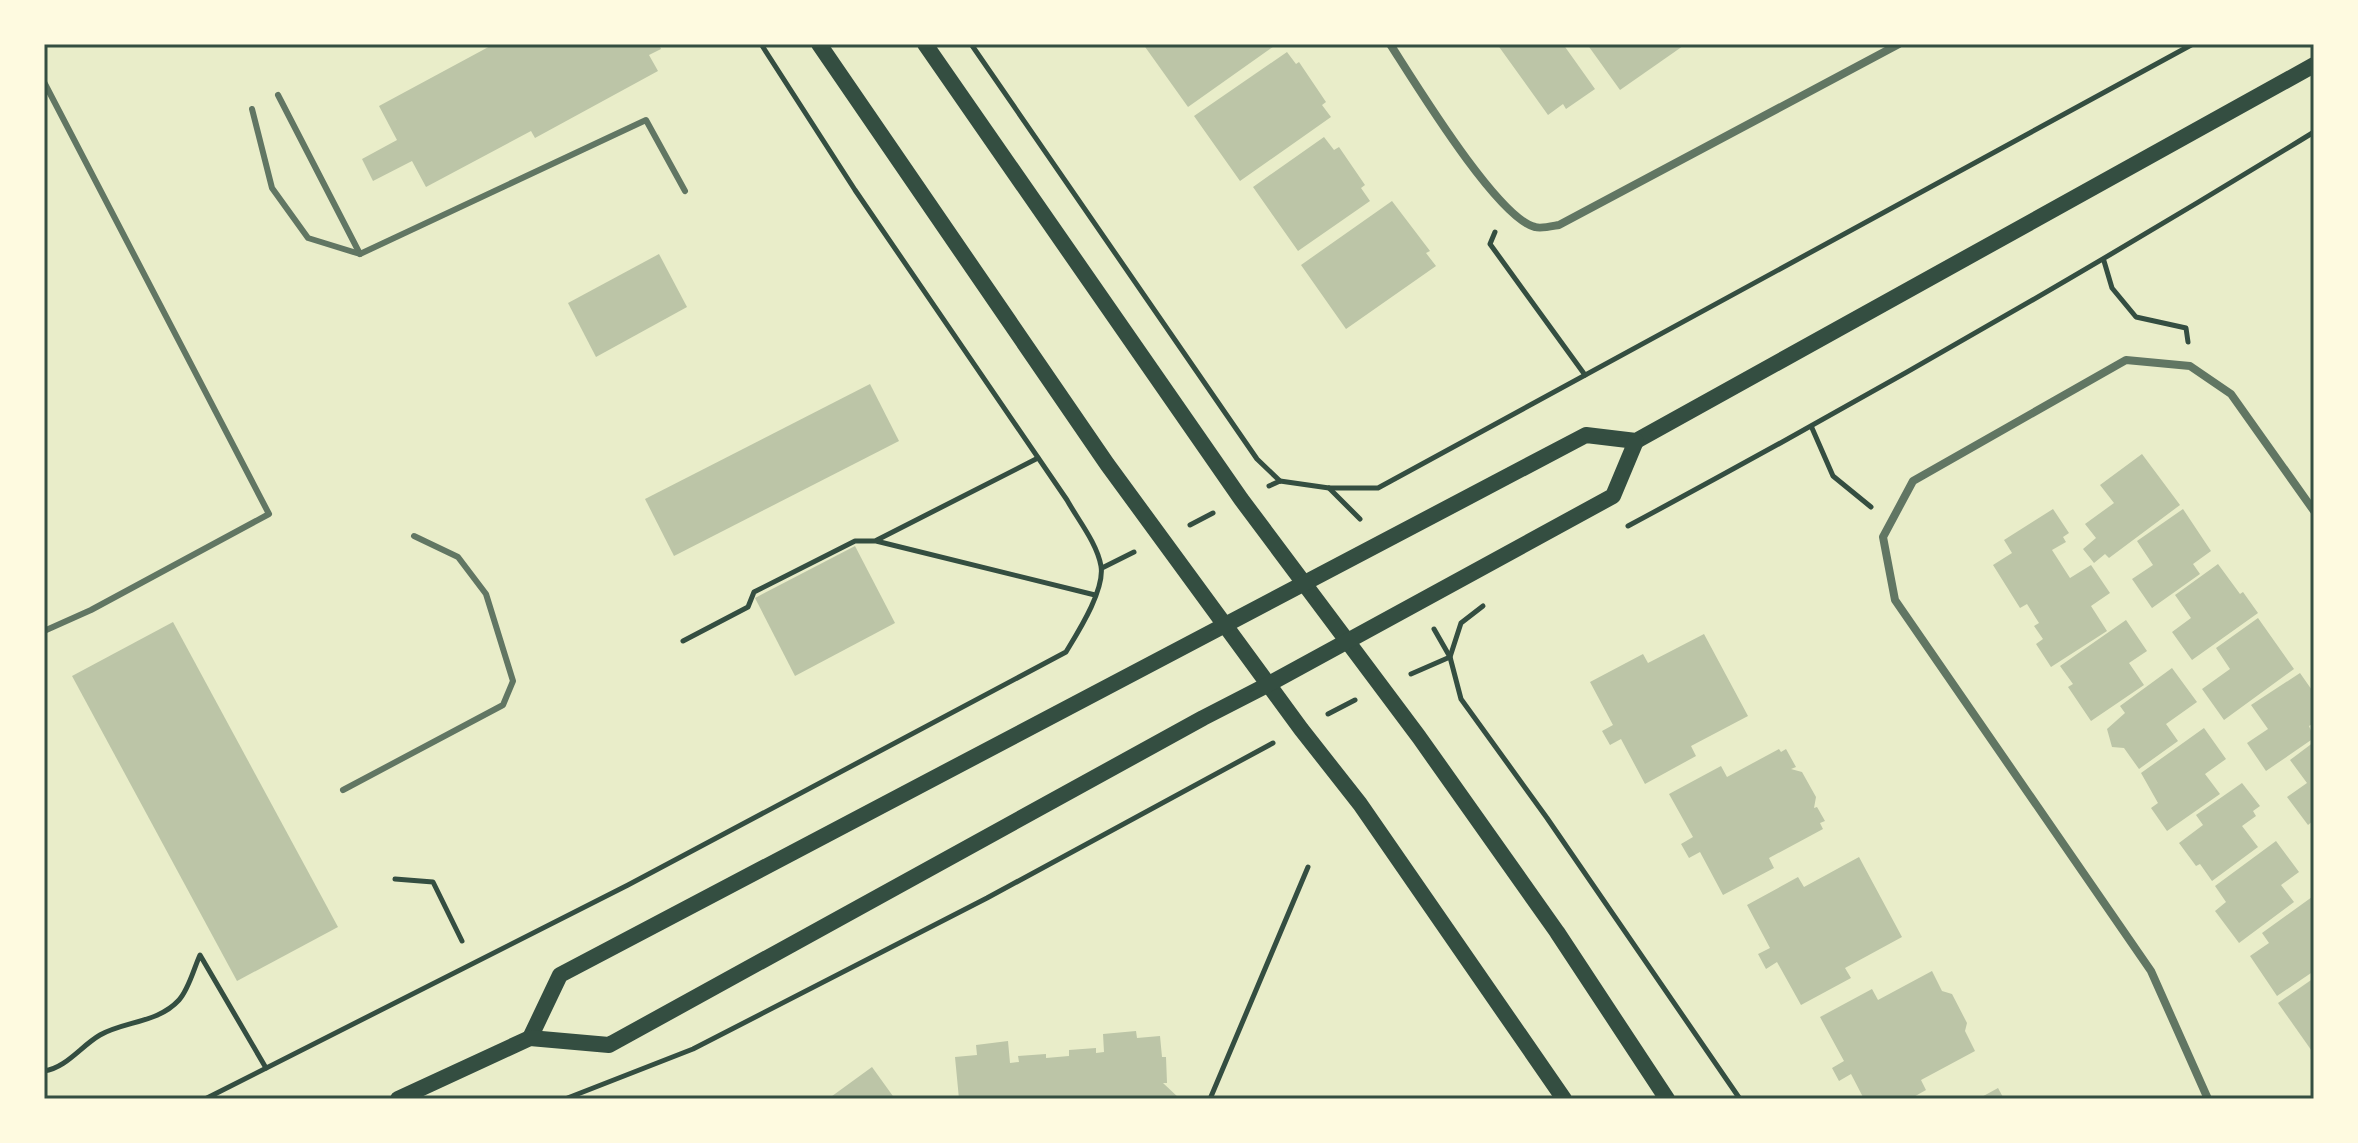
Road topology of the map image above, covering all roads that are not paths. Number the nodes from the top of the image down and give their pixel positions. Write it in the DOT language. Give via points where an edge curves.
graph roads {
  1 [pos="819,44"];
  2 [pos="925,44"];
  3 [pos="1390,44"];
  4 [pos="1899,44"];
  5 [pos="2314,65"];
  6 [pos="44,82"];
  7 [pos="278,95"];
  8 [pos="252,109"];
  9 [pos="685,191"];
  10 [pos="360,254"];
  11 [pos="1636,441"];
  12 [pos="2314,511"];
  13 [pos="414,536"];
  14 [pos="1305,583"];
  15 [pos="1225,625"];
  16 [pos="44,631"];
  17 [pos="1347,642"];
  18 [pos="1269,684"];
  19 [pos="343,790"];
  20 [pos="530,1038"];
  21 [pos="398,1099"];
  22 [pos="1564,1099"];
  23 [pos="1667,1099"];
  24 [pos="2208,1099"];
  1 -- 15 [label="main road" via="1116,477"];
  2 -- 14 [label="main road"];
  3 -- 4 [label="street" via="1478,175 1505,208 1535,227 1559,225"];
  5 -- 11 [label="main road"];
  6 -- 16 [label="lane" via="269,514"];
  7 -- 10 [label="lane"];
  8 -- 10 [label="lane" via="272,188 308,238"];
  9 -- 10 [label="lane" via="646,120"];
  11 -- 14 [label="main road" via="1586,435"];
  11 -- 17 [label="main road" via="1613,496"];
  12 -- 24 [label="street" via="2231,394 2190,366 2126,360 1913,481 1883,537 1895,600 2151,971"];
  13 -- 19 [label="lane" via="458,557 486,594 513,681 503,705"];
  14 -- 15 [label="main road"];
  14 -- 17 [label="main road"];
  15 -- 18 [label="main road"];
  15 -- 20 [label="main road" via="560,975"];
  17 -- 18 [label="main road"];
  17 -- 23 [label="main road" via="1557,932"];
  18 -- 20 [label="main road" via="609,1045"];
  18 -- 22 [label="main road" via="1360,804"];
  20 -- 21 [label="main road"];
}
